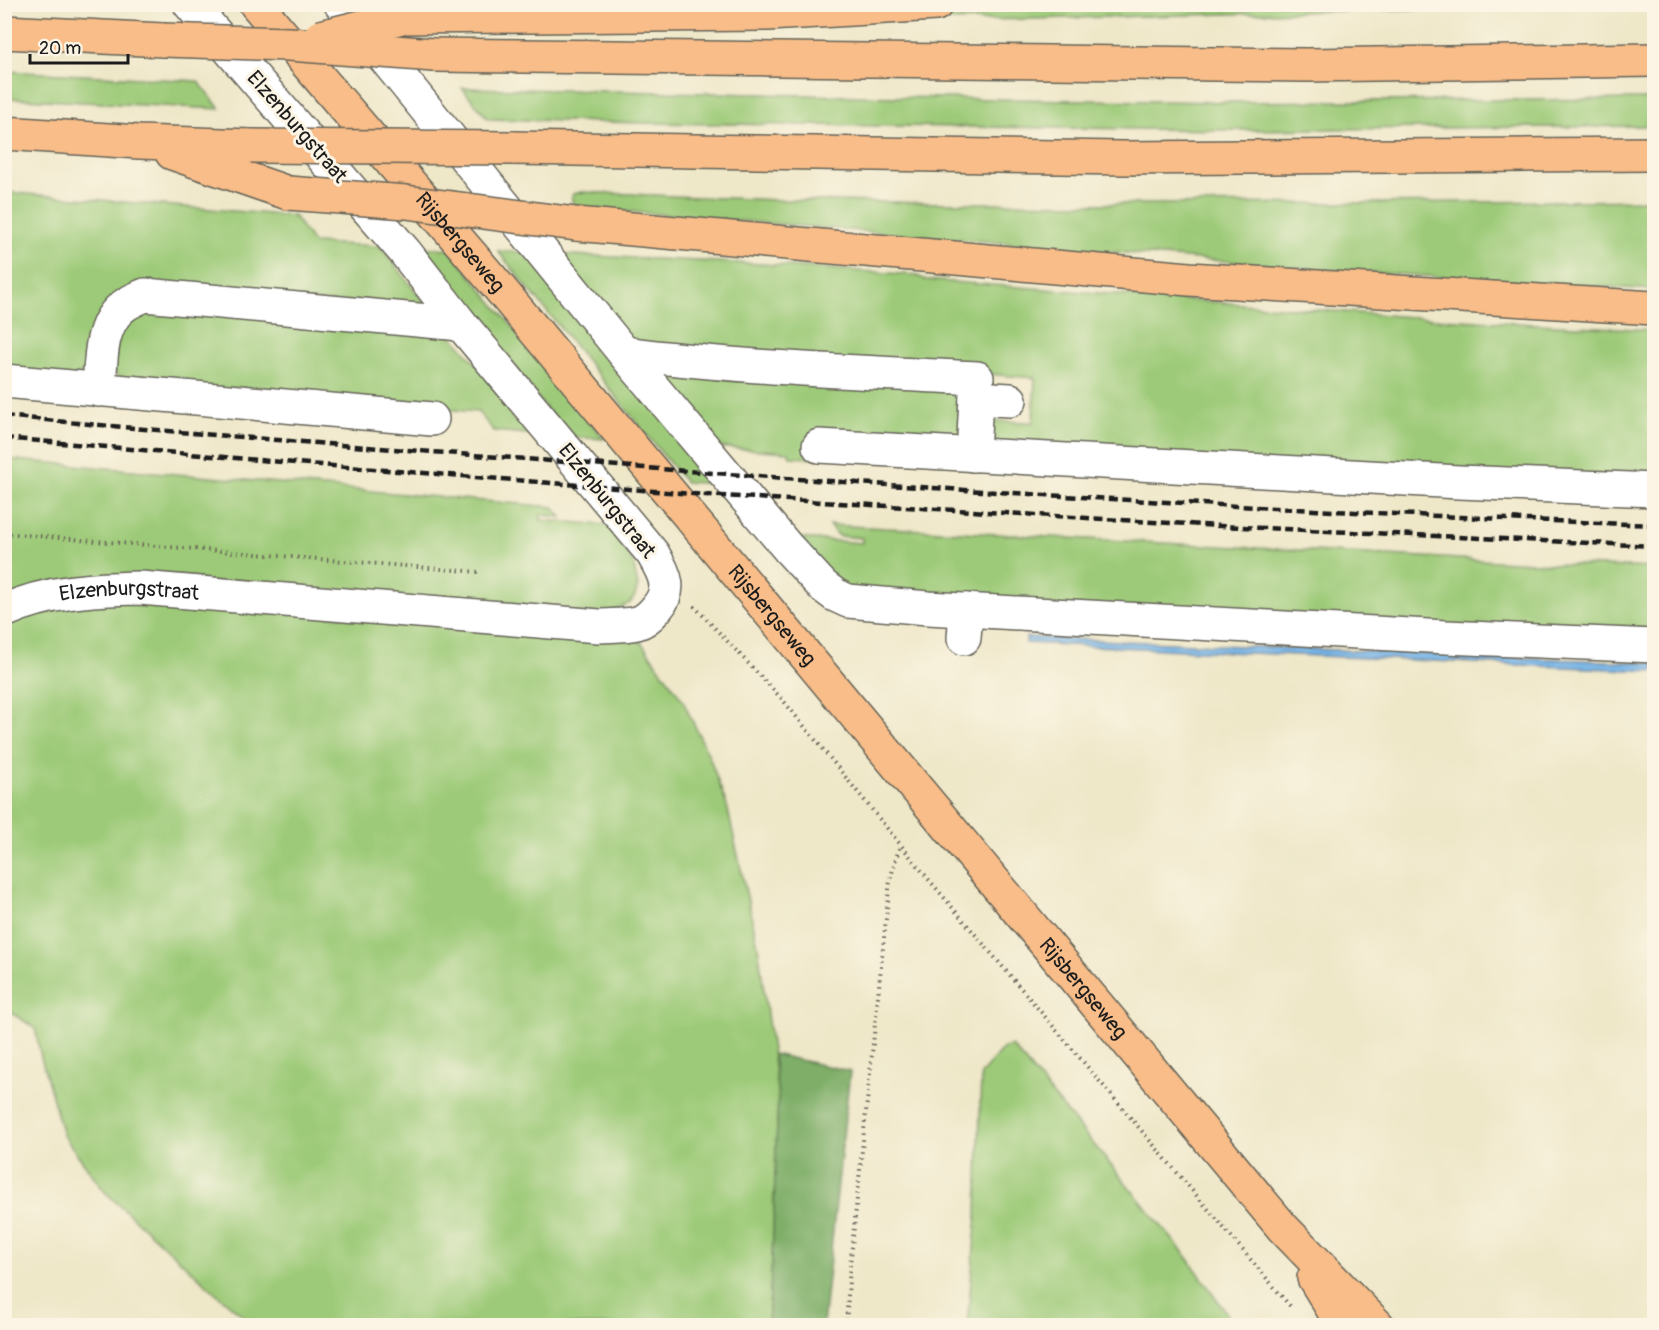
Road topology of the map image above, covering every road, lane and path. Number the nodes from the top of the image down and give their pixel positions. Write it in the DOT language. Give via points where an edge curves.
graph roads {
  1 [pos="190,4"];
  2 [pos="256,4"];
  3 [pos="341,4"];
  4 [pos="936,4"];
  5 [pos="4,32"];
  6 [pos="289,44"];
  7 [pos="1654,60"];
  8 [pos="4,133"];
  9 [pos="139,142"];
  10 [pos="1654,154"];
  11 [pos="1654,308"];
  12 [pos="461,324"];
  13 [pos="624,353"];
  14 [pos="4,381"];
  15 [pos="99,390"];
  16 [pos="976,398"];
  17 [pos="1010,400"];
  18 [pos="432,419"];
  19 [pos="819,446"];
  20 [pos="974,455"];
  21 [pos="1654,490"];
  22 [pos="4,533"];
  23 [pos="479,572"];
  24 [pos="665,575"];
  25 [pos="4,611"];
  26 [pos="1654,646"];
  27 [pos="900,844"];
  28 [pos="1283,1228"];
  29 [pos="1295,1313"];
  30 [pos="846,1326"];
  31 [pos="1343,1326"];
  32 [pos="1378,1326"];
  1 -- 12 [label="street, Elzenburgstraat" via="405,252"];
  2 -- 28 [label="main road, Rijsbergseweg" via="496,284"];
  3 -- 13 [label="street"];
  4 -- 6 [label="main road, bridge" via="768,14 402,18"];
  5 -- 6 [label="main road, bridge"];
  6 -- 7 [label="main road, bridge" via="434,55 1307,65"];
  8 -- 9 [label="main road"];
  9 -- 10 [label="main road, bridge" via="1124,158"];
  9 -- 11 [label="main road, bridge" via="288,193 406,202 576,224 1189,279"];
  12 -- 15 [label="street" via="145,295 131,301 111,319 105,334"];
  12 -- 24 [label="street, Elzenburgstraat" via="652,554"];
  13 -- 16 [label="street" via="828,371 977,378"];
  13 -- 26 [label="street" via="823,586 856,602 965,624"];
  14 -- 15 [label="street"];
  15 -- 18 [label="street"];
  16 -- 17 [label="street"];
  16 -- 20 [label="street"];
  19 -- 20 [label="street"];
  20 -- 21 [label="street"];
  22 -- 23 [label="path"];
  24 -- 25 [label="street, Elzenburgstraat" via="666,593 651,616 639,623 599,626 140,588 55,594"];
  24 -- 27 [label="path" via="782,699"];
  27 -- 29 [label="path"];
  27 -- 30 [label="path" via="890,880"];
  28 -- 31 [label="main road, Rijsbergseweg"];
  28 -- 32 [label="main road, Rijsbergseweg"];
}
